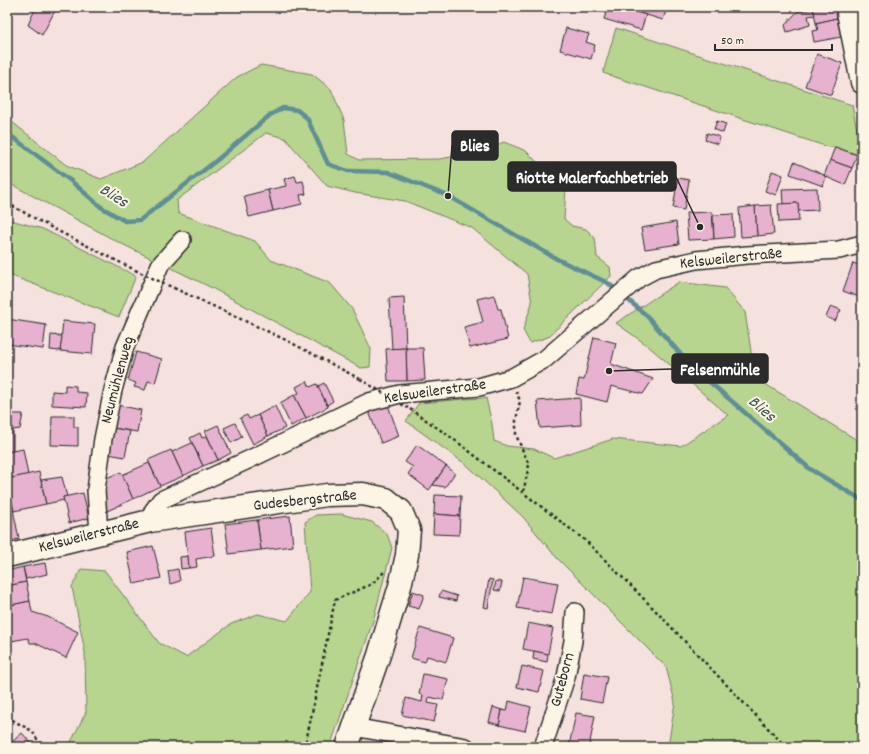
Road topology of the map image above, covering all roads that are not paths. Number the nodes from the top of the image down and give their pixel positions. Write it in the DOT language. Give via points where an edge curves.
graph roads {
  1 [pos="847,7"];
  2 [pos="862,82"];
  3 [pos="182,240"];
  4 [pos="862,244"];
  5 [pos="150,521"];
  6 [pos="99,533"];
  7 [pos="7,556"];
  8 [pos="575,612"];
  9 [pos="350,737"];
  10 [pos="466,747"];
  11 [pos="543,747"];
  1 -- 2 [label="main road"];
  3 -- 6 [label="street, Neumühlenweg" via="160,265 125,347 102,446 96,490"];
  4 -- 5 [label="street, Kelsweilerstraße" via="839,250 696,260 656,269 639,278 545,359 512,378 479,387 400,394 369,402 161,500"];
  5 -- 6 [label="main road, Kelsweilerstraße"];
  5 -- 9 [label="main road, Gudesbergstraße" via="327,495 363,494 386,499 401,511 409,530 407,555 381,647"];
  6 -- 7 [label="main road, Kelsweilerstraße"];
  8 -- 11 [label="street, Guteborn" via="566,677"];
  9 -- 10 [label="street"];
}
